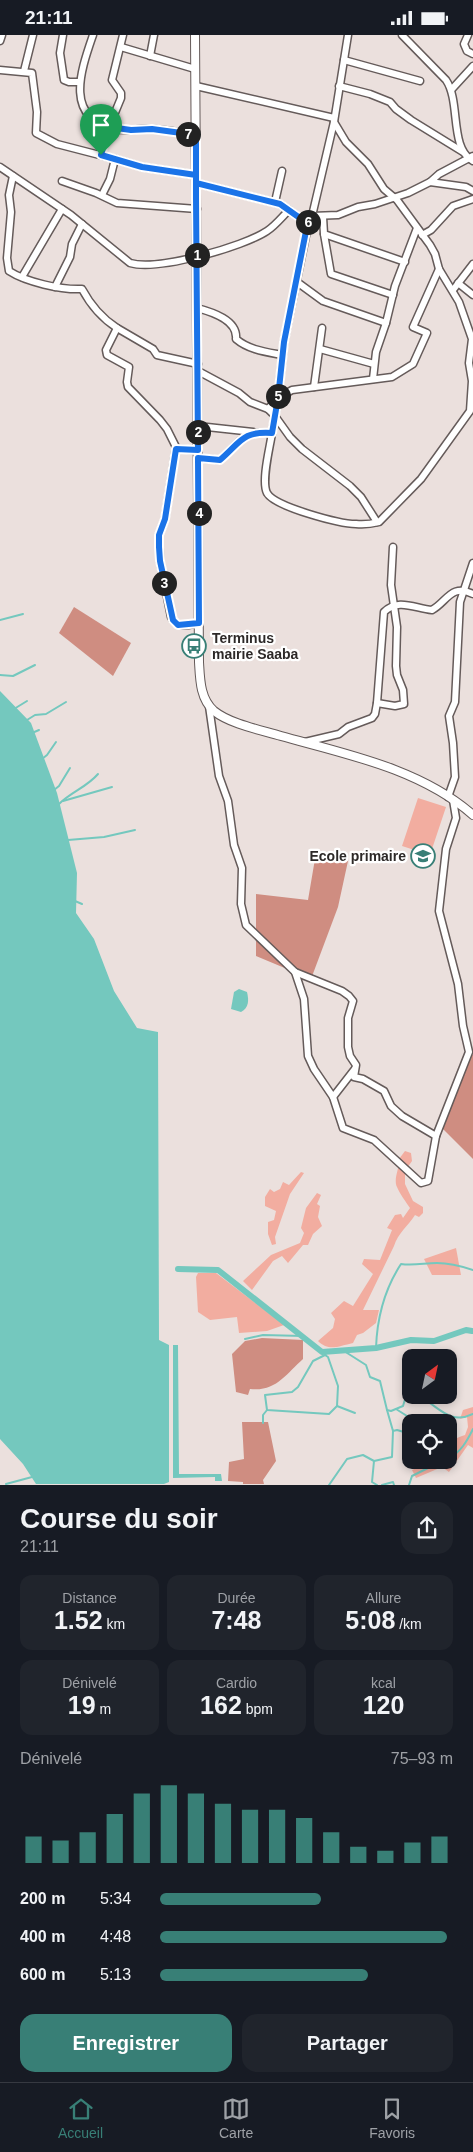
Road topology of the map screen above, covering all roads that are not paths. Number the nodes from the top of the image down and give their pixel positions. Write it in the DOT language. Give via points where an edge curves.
graph roads {
  1 [pos="2,35"];
  2 [pos="33,35"];
  3 [pos="63,35"];
  4 [pos="93,35"];
  5 [pos="123,35"];
  6 [pos="154,35"];
  7 [pos="195,35"];
  8 [pos="348,35"];
  9 [pos="402,35"];
  10 [pos="468,35"];
  11 [pos="410,38"];
  12 [pos="0,41"];
  13 [pos="121,47"];
  14 [pos="473,54"];
  15 [pos="150,56"];
  16 [pos="344,60"];
  17 [pos="473,66"];
  18 [pos="196,69"];
  19 [pos="0,70"];
  20 [pos="24,71"];
  21 [pos="420,81"];
  22 [pos="80,82"];
  23 [pos="340,85"];
  24 [pos="196,86"];
  25 [pos="452,89"];
  26 [pos="334,120"];
  27 [pos="109,127"];
  28 [pos="196,135"];
  29 [pos="101,155"];
  30 [pos="469,156"];
  31 [pos="115,159"];
  32 [pos="0,167"];
  33 [pos="282,171"];
  34 [pos="13,176"];
  35 [pos="196,179"];
  36 [pos="62,181"];
  37 [pos="430,182"];
  38 [pos="473,191"];
  39 [pos="102,195"];
  40 [pos="393,197"];
  41 [pos="473,199"];
  42 [pos="275,202"];
  43 [pos="62,209"];
  44 [pos="196,209"];
  45 [pos="289,210"];
  46 [pos="323,217"];
  47 [pos="310,219"];
  48 [pos="82,224"];
  49 [pos="417,228"];
  50 [pos="324,233"];
  51 [pos="422,235"];
  52 [pos="197,256"];
  53 [pos="404,262"];
  54 [pos="472,267"];
  55 [pos="439,269"];
  56 [pos="22,277"];
  57 [pos="297,282"];
  58 [pos="458,283"];
  59 [pos="55,287"];
  60 [pos="452,290"];
  61 [pos="393,295"];
  62 [pos="473,295"];
  63 [pos="197,308"];
  64 [pos="386,323"];
  65 [pos="117,328"];
  66 [pos="322,328"];
  67 [pos="320,349"];
  68 [pos="282,355"];
  69 [pos="374,364"];
  70 [pos="198,367"];
  71 [pos="373,379"];
  72 [pos="314,387"];
  73 [pos="278,398"];
  74 [pos="268,409"];
  75 [pos="472,409"];
  76 [pos="275,416"];
  77 [pos="198,426"];
  78 [pos="255,432"];
  79 [pos="272,433"];
  80 [pos="176,449"];
  81 [pos="198,454"];
  82 [pos="377,522"];
  83 [pos="393,547"];
  84 [pos="473,563"];
  85 [pos="463,590"];
  86 [pos="473,594"];
  87 [pos="392,605"];
  88 [pos="199,623"];
  89 [pos="377,703"];
  90 [pos="209,706"];
  91 [pos="304,743"];
  92 [pos="451,799"];
  93 [pos="471,812"];
  94 [pos="295,972"];
  95 [pos="351,1078"];
  96 [pos="338,1088"];
  97 [pos="329,1089"];
  98 [pos="333,1097"];
  99 [pos="436,1136"];
  1 -- 12 [label="street"];
  2 -- 20 [label="street"];
  3 -- 22 [label="street" via="60,53 64,80"];
  4 -- 22 [label="street"];
  5 -- 13 [label="street"];
  6 -- 15 [label="street"];
  7 -- 18 [label="street"];
  8 -- 16 [label="street"];
  9 -- 11 [label="street"];
  10 -- 14 [label="street" via="465,47"];
  11 -- 25 [label="street"];
  13 -- 15 [label="street"];
  13 -- 27 [label="street" via="112,80 121,98"];
  15 -- 18 [label="street"];
  16 -- 21 [label="street"];
  16 -- 23 [label="street"];
  17 -- 25 [label="street"];
  18 -- 24 [label="street"];
  19 -- 20 [label="street"];
  20 -- 29 [label="street" via="33,74 36,133 57,144"];
  22 -- 27 [label="street" via="80,100 86,112"];
  23 -- 26 [label="street"];
  23 -- 30 [label="street" via="390,102 411,120"];
  24 -- 26 [label="street"];
  24 -- 28 [label="street"];
  25 -- 30 [label="street" via="457,130"];
  26 -- 40 [label="street" via="346,142"];
  26 -- 47 [label="street"];
  27 -- 28 [label="street"];
  27 -- 29 [label="street"];
  28 -- 35 [label="street"];
  29 -- 31 [label="street"];
  30 -- 37 [label="street"];
  31 -- 35 [label="street"];
  31 -- 39 [label="street"];
  32 -- 34 [label="street"];
  33 -- 42 [label="street"];
  34 -- 43 [label="street"];
  34 -- 56 [label="street" via="9,195 8,268"];
  35 -- 42 [label="street"];
  35 -- 44 [label="street"];
  36 -- 39 [label="street"];
  37 -- 38 [label="street"];
  37 -- 40 [label="street"];
  39 -- 44 [label="street" via="121,203"];
  40 -- 46 [label="street"];
  40 -- 49 [label="street"];
  41 -- 51 [label="street" via="453,206"];
  42 -- 45 [label="street"];
  43 -- 48 [label="street"];
  43 -- 56 [label="street"];
  44 -- 52 [label="street"];
  45 -- 47 [label="street"];
  45 -- 52 [label="street" via="266,233 211,254"];
  46 -- 47 [label="street"];
  46 -- 50 [label="street"];
  47 -- 57 [label="street"];
  48 -- 52 [label="street" via="130,263 158,264"];
  48 -- 59 [label="street"];
  49 -- 51 [label="street"];
  49 -- 53 [label="street"];
  50 -- 53 [label="street"];
  50 -- 61 [label="street" via="333,275"];
  51 -- 55 [label="street" via="434,251"];
  52 -- 63 [label="street"];
  53 -- 61 [label="street"];
  54 -- 58 [label="street"];
  55 -- 60 [label="street"];
  55 -- 71 [label="street" via="413,327 427,333 414,364 392,377"];
  56 -- 59 [label="street"];
  57 -- 64 [label="street" via="324,301"];
  57 -- 68 [label="street"];
  58 -- 60 [label="street"];
  58 -- 62 [label="street"];
  59 -- 65 [label="street" via="82,289 87,299"];
  60 -- 75 [label="street" via="460,302 472,339 469,363"];
  61 -- 64 [label="street"];
  63 -- 68 [label="street" via="214,313 232,324 236,339 242,343 255,350"];
  63 -- 70 [label="street"];
  64 -- 69 [label="street"];
  65 -- 70 [label="street" via="153,349 157,355"];
  65 -- 80 [label="street" via="106,350 107,355 129,367 128,387 167,429"];
  66 -- 67 [label="street"];
  67 -- 69 [label="street"];
  67 -- 72 [label="street"];
  68 -- 73 [label="street"];
  69 -- 71 [label="street"];
  70 -- 74 [label="street" via="218,383"];
  70 -- 77 [label="street"];
  71 -- 72 [label="street"];
  72 -- 73 [label="street" via="292,390"];
  73 -- 74 [label="street"];
  73 -- 76 [label="street"];
  74 -- 76 [label="street"];
  75 -- 82 [label="street" via="421,479"];
  76 -- 79 [label="street"];
  76 -- 82 [label="street" via="302,449 361,497"];
  77 -- 78 [label="street"];
  77 -- 81 [label="street"];
  78 -- 79 [label="street"];
  78 -- 81 [label="street" via="245,436 220,460"];
  79 -- 82 [label="street" via="265,476 271,498 295,510 354,525"];
  80 -- 81 [label="street"];
  80 -- 88 [label="street" via="165,519 159,535 160,561 174,623"];
  81 -- 88 [label="street"];
  83 -- 87 [label="street"];
  84 -- 85 [label="street"];
  85 -- 86 [label="street"];
  85 -- 87 [label="street" via="447,596 433,610"];
  85 -- 92 [label="street" via="456,702 449,716 455,772"];
  87 -- 89 [label="street" via="383,614"];
  87 -- 89 [label="street" via="397,627 397,675 405,701 401,706"];
  88 -- 90 [label="street" via="200,680"];
  89 -- 91 [label="street" via="372,718 339,734"];
  90 -- 91 [label="street" via="219,715 239,723"];
  90 -- 94 [label="street" via="219,777 228,801 234,845 242,868 244,920 249,929"];
  91 -- 92 [label="street" via="400,772"];
  92 -- 93 [label="street"];
  92 -- 99 [label="street" via="456,818 446,849 439,911 458,984 469,1052"];
  94 -- 95 [label="street" via="342,991 352,999 348,1047 356,1065"];
  94 -- 97 [label="street" via="304,999 308,1056"];
  95 -- 96 [label="street"];
  95 -- 99 [label="street" via="363,1079 384,1091 391,1106 402,1116"];
  96 -- 97 [label="street"];
  96 -- 98 [label="street"];
  97 -- 98 [label="street"];
  98 -- 99 [label="street" via="342,1128 374,1140 421,1183 428,1181"];
}
